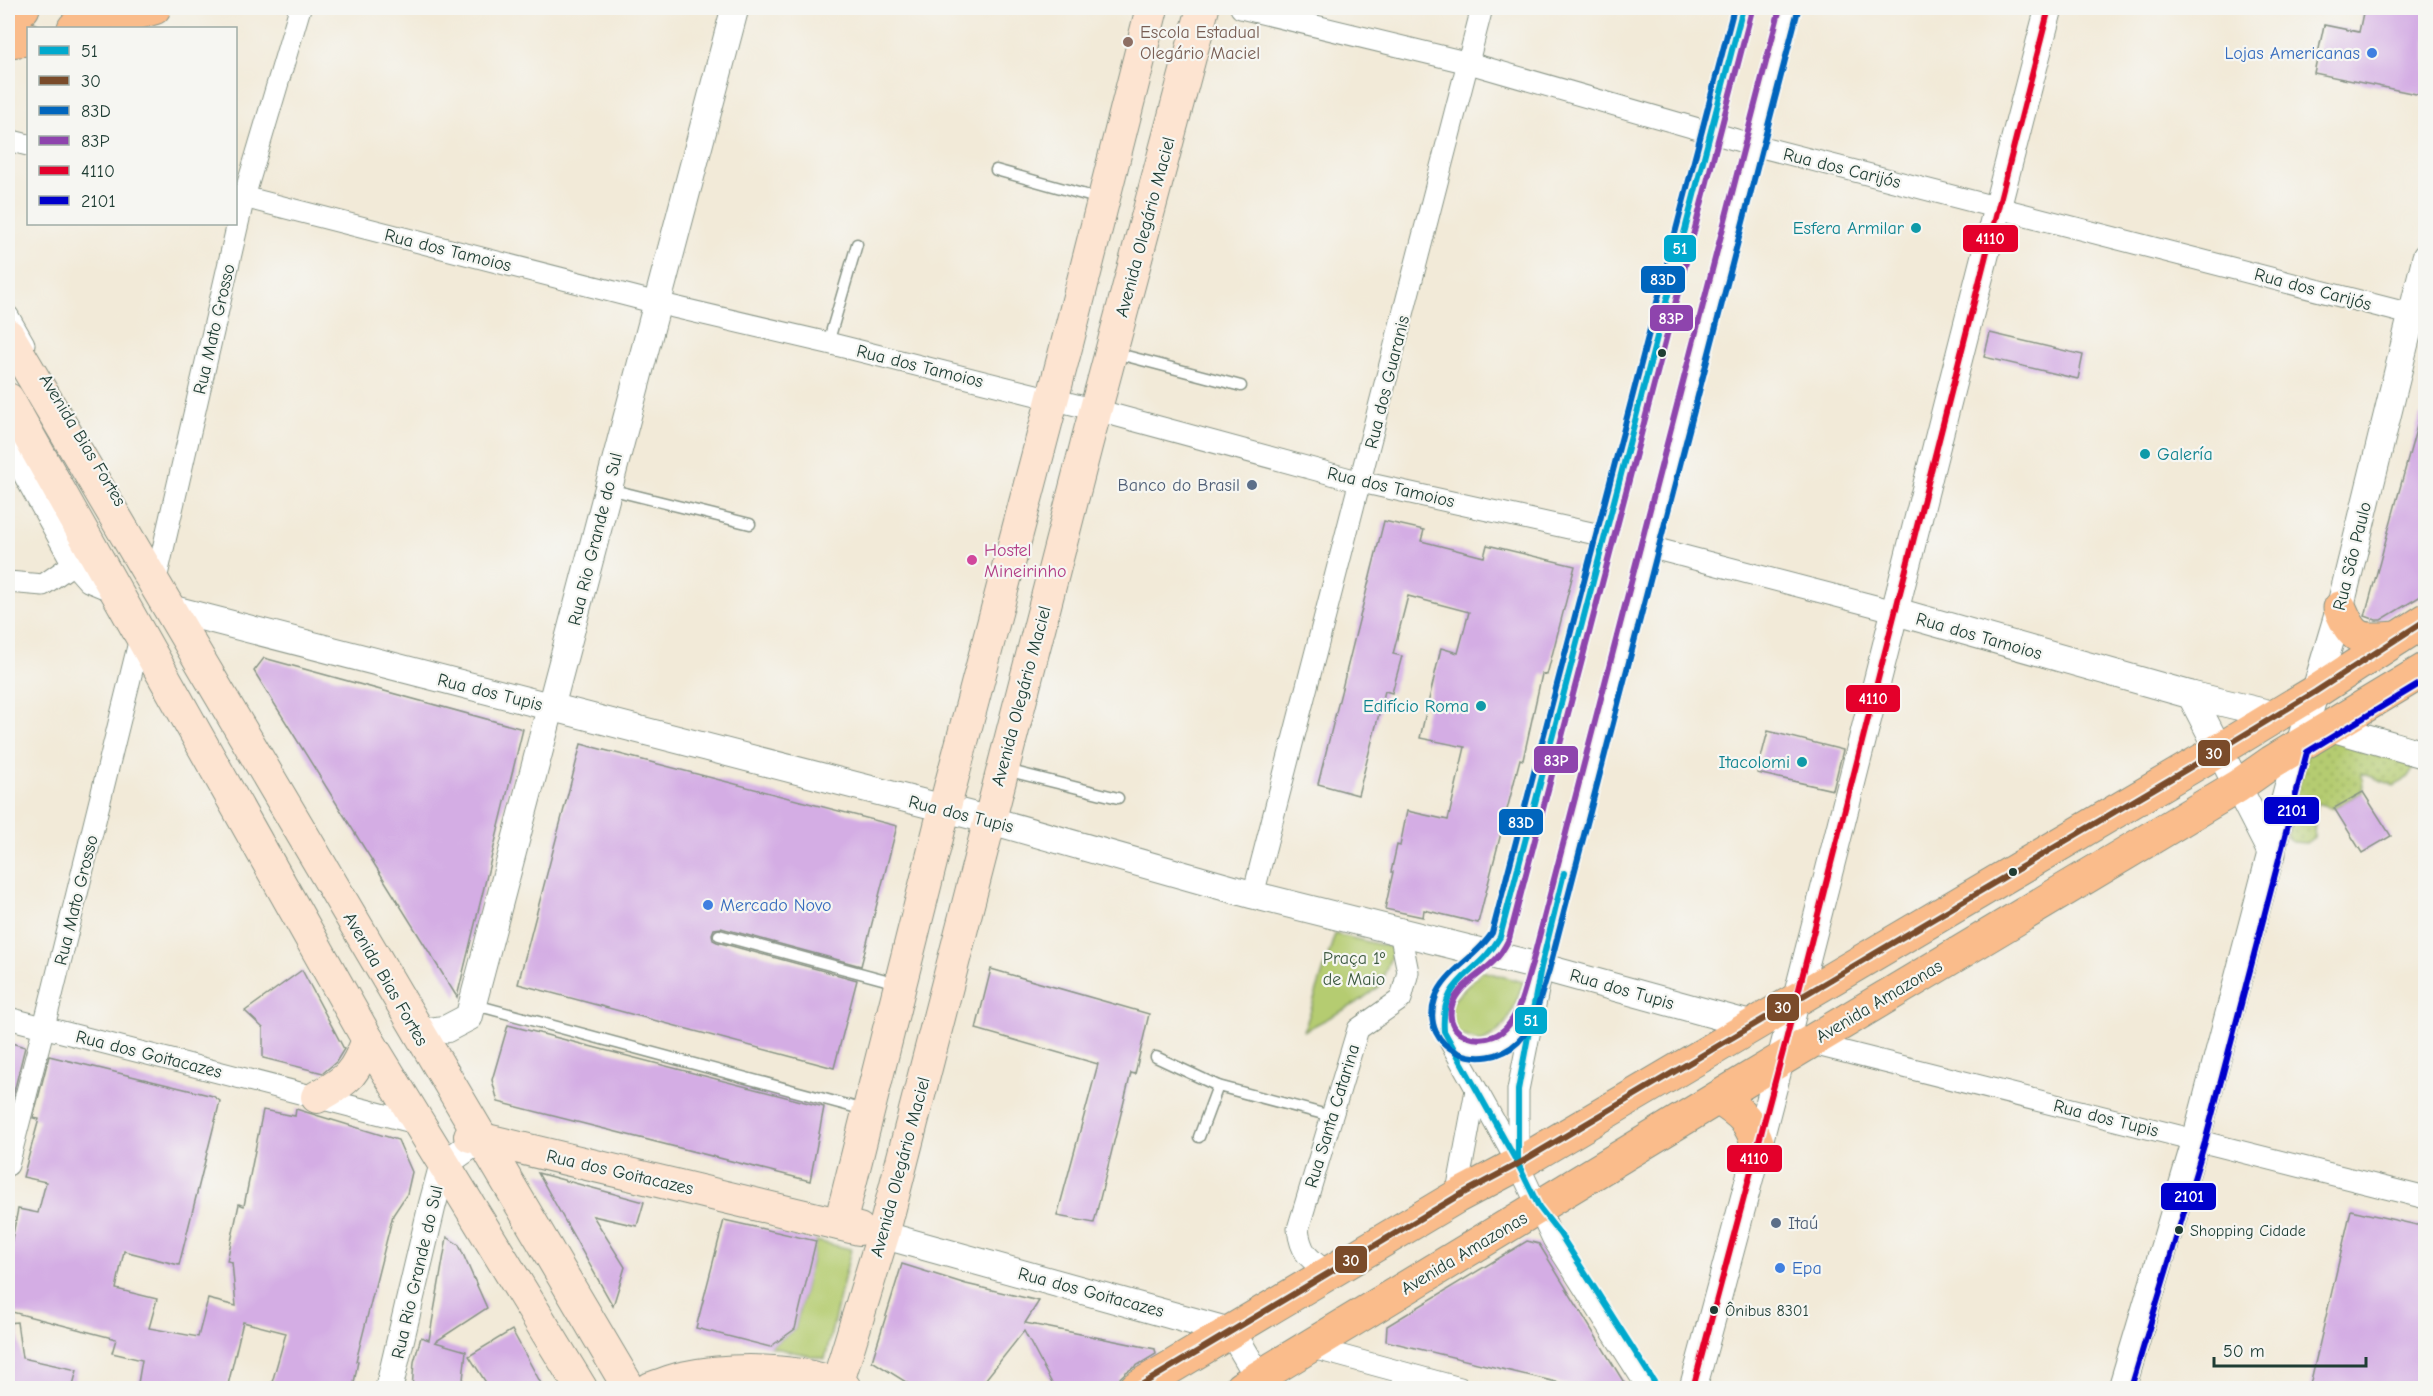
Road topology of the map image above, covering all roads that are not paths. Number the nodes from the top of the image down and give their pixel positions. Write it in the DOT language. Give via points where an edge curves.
graph roads {
  1 [pos="23,8"];
  2 [pos="113,8"];
  3 [pos="154,8"];
  4 [pos="300,8"];
  5 [pos="735,8"];
  6 [pos="1152,8"];
  7 [pos="1203,8"];
  8 [pos="1241,8"];
  9 [pos="1482,8"];
  10 [pos="1743,8"];
  11 [pos="1789,8"];
  12 [pos="2049,8"];
  13 [pos="8,10"];
  14 [pos="76,27"];
  15 [pos="88,27"];
  16 [pos="27,39"];
  17 [pos="8,41"];
  18 [pos="1468,63"];
  19 [pos="1710,131"];
  20 [pos="8,140"];
  21 [pos="27,145"];
  22 [pos="1754,145"];
  23 [pos="996,170"];
  24 [pos="240,196"];
  25 [pos="1103,200"];
  26 [pos="1997,206"];
  27 [pos="234,225"];
  28 [pos="857,244"];
  29 [pos="2426,257"];
  30 [pos="657,303"];
  31 [pos="2410,314"];
  32 [pos="8,316"];
  33 [pos="8,335"];
  34 [pos="828,343"];
  35 [pos="1112,352"];
  36 [pos="1241,386"];
  37 [pos="8,399"];
  38 [pos="1052,400"];
  39 [pos="1096,410"];
  40 [pos="8,446"];
  41 [pos="1361,482"];
  42 [pos="608,489"];
  43 [pos="750,524"];
  44 [pos="1605,536"];
  45 [pos="1649,547"];
  46 [pos="79,550"];
  47 [pos="8,582"];
  48 [pos="156,587"];
  49 [pos="2340,608"];
  50 [pos="1894,612"];
  51 [pos="2426,620"];
  52 [pos="141,634"];
  53 [pos="2398,638"];
  54 [pos="2426,669"];
  55 [pos="2315,692"];
  56 [pos="2191,695"];
  57 [pos="552,707"];
  58 [pos="2275,715"];
  59 [pos="2329,727"];
  60 [pos="2299,746"];
  61 [pos="2219,749"];
  62 [pos="2426,755"];
  63 [pos="1002,769"];
  64 [pos="2238,786"];
  65 [pos="1118,798"];
  66 [pos="944,810"];
  67 [pos="989,820"];
  68 [pos="2272,854"];
  69 [pos="1253,895"];
  70 [pos="1400,932"];
  71 [pos="719,935"];
  72 [pos="1489,954"];
  73 [pos="1541,967"];
  74 [pos="900,984"];
  75 [pos="1795,1000"];
  76 [pos="472,1004"];
  77 [pos="8,1018"];
  78 [pos="1752,1025"];
  79 [pos="43,1028"];
  80 [pos="1444,1031"];
  81 [pos="417,1033"];
  82 [pos="368,1040"];
  83 [pos="1792,1047"];
  84 [pos="1156,1057"];
  85 [pos="1218,1086"];
  86 [pos="1476,1090"];
  87 [pos="317,1097"];
  88 [pos="1718,1098"];
  89 [pos="868,1111"];
  90 [pos="1331,1116"];
  91 [pos="420,1124"];
  92 [pos="1199,1137"];
  93 [pos="481,1138"];
  94 [pos="2196,1140"];
  95 [pos="1759,1148"];
  96 [pos="8,1164"];
  97 [pos="1518,1164"];
  98 [pos="443,1165"];
  99 [pos="1456,1197"];
  100 [pos="2426,1198"];
  101 [pos="1539,1207"];
  102 [pos="840,1224"];
  103 [pos="884,1235"];
  104 [pos="1329,1274"];
  105 [pos="1232,1332"];
  106 [pos="1309,1347"];
  107 [pos="1252,1385"];
  108 [pos="841,1387"];
  109 [pos="389,1389"];
  110 [pos="581,1389"];
  111 [pos="629,1389"];
  112 [pos="651,1389"];
  113 [pos="1136,1389"];
  114 [pos="1460,1389"];
  115 [pos="1648,1389"];
  116 [pos="1658,1389"];
  117 [pos="1693,1389"];
  118 [pos="2122,1389"];
  1 -- 13 [label="main road"];
  2 -- 14 [label="main road"];
  3 -- 15 [label="main road"];
  4 -- 24 [label="street, Rua Mato Grosso"];
  5 -- 30 [label="street, Rua Rio Grande do Sul"];
  6 -- 25 [label="main road"];
  7 -- 35 [label="main road, Avenida Olegário Maciel"];
  8 -- 18 [label="street, Rua dos Carijós"];
  9 -- 18 [label="street, Rua dos Guaranis"];
  10 -- 19 [label="street"];
  11 -- 22 [label="street"];
  12 -- 26 [label="street"];
  16 -- 17 [label="main road"];
  18 -- 19 [label="street, Rua dos Carijós"];
  18 -- 41 [label="street, Rua dos Guaranis"];
  19 -- 22 [label="street, Rua dos Carijós"];
  19 -- 44 [label="street"];
  20 -- 21 [label="street"];
  22 -- 26 [label="street, Rua dos Carijós"];
  22 -- 45 [label="street"];
  23 -- 25 [label="lane"];
  24 -- 30 [label="street, Rua dos Tamoios"];
  25 -- 38 [label="main road"];
  26 -- 31 [label="street, Rua dos Carijós"];
  26 -- 50 [label="street"];
  27 -- 48 [label="street, Rua Mato Grosso"];
  28 -- 34 [label="lane"];
  29 -- 31 [label="street, Rua São Paulo"];
  30 -- 34 [label="street, Rua dos Tamoios"];
  30 -- 42 [label="street, Rua Rio Grande do Sul"];
  31 -- 49 [label="street, Rua São Paulo"];
  32 -- 48 [label="street, Avenida Bias Fortes" via="145,542"];
  33 -- 48 [label="main road, Avenida Bias Fortes"];
  34 -- 38 [label="street, Rua dos Tamoios"];
  35 -- 36 [label="lane"];
  35 -- 39 [label="main road, Avenida Olegário Maciel"];
  37 -- 46 [label="main road"];
  38 -- 39 [label="street, Rua dos Tamoios"];
  38 -- 66 [label="main road"];
  39 -- 41 [label="street, Rua dos Tamoios"];
  39 -- 63 [label="main road, Avenida Olegário Maciel"];
  40 -- 46 [label="street"];
  41 -- 44 [label="street, Rua dos Tamoios"];
  41 -- 69 [label="street, Rua dos Guaranis"];
  42 -- 43 [label="lane"];
  42 -- 57 [label="street, Rua Rio Grande do Sul"];
  44 -- 72 [label="street" via="1508,909 1500,937"];
  45 -- 50 [label="street, Rua dos Tamoios"];
  45 -- 73 [label="street"];
  46 -- 47 [label="street" via="44,585"];
  46 -- 52 [label="main road" via="117,593"];
  48 -- 57 [label="street, Rua dos Tupis"];
  48 -- 81 [label="main road, Avenida Bias Fortes"];
  49 -- 53 [label="main road" via="2348,628 2358,637"];
  49 -- 55 [label="street, Rua São Paulo"];
  50 -- 56 [label="street, Rua dos Tamoios"];
  50 -- 75 [label="street"];
  51 -- 53 [label="main road"];
  52 -- 79 [label="street, Rua Mato Grosso"];
  52 -- 82 [label="main road"];
  53 -- 55 [label="main road"];
  54 -- 59 [label="main road, Avenida Amazonas"];
  55 -- 58 [label="main road"];
  55 -- 60 [label="street, Rua São Paulo"];
  56 -- 58 [label="street, Rua dos Tamoios"];
  56 -- 61 [label="street"];
  57 -- 66 [label="street, Rua dos Tupis"];
  57 -- 76 [label="street, Rua Rio Grande do Sul"];
  58 -- 61 [label="main road"];
  59 -- 60 [label="main road, Avenida Amazonas"];
  59 -- 62 [label="street"];
  60 -- 64 [label="main road, Avenida Amazonas"];
  60 -- 68 [label="street, Rua São Paulo"];
  61 -- 64 [label="street"];
  61 -- 75 [label="main road"];
  63 -- 65 [label="lane"];
  63 -- 67 [label="main road, Avenida Olegário Maciel"];
  64 -- 68 [label="street"];
  64 -- 83 [label="main road, Avenida Amazonas"];
  66 -- 67 [label="street, Rua dos Tupis"];
  66 -- 74 [label="main road"];
  67 -- 69 [label="street, Rua dos Tupis"];
  67 -- 103 [label="main road, Avenida Olegário Maciel"];
  68 -- 94 [label="street, Rua São Paulo"];
  69 -- 70 [label="street, Rua dos Tupis"];
  70 -- 72 [label="street, Rua dos Tupis"];
  70 -- 90 [label="street, Rua Santa Catarina" via="1408,972 1401,999 1358,1029"];
  71 -- 74 [label="lane"];
  72 -- 73 [label="street, Rua dos Tupis"];
  72 -- 80 [label="street" via="1451,987 1443,1003"];
  73 -- 78 [label="street, Rua dos Tupis"];
  73 -- 80 [label="street" via="1522,1017 1512,1035 1498,1045 1484,1050 1470,1048 1456,1043"];
  73 -- 97 [label="street" via="1518,1090"];
  74 -- 89 [label="main road"];
  75 -- 78 [label="main road"];
  75 -- 83 [label="street"];
  76 -- 81 [label="street, Rua Rio Grande do Sul" via="469,1017 446,1029"];
  76 -- 89 [label="lane"];
  77 -- 79 [label="street, Rua dos Goitacazes"];
  78 -- 97 [label="main road"];
  79 -- 87 [label="street, Rua dos Goitacazes"];
  79 -- 96 [label="street, Rua Mato Grosso"];
  80 -- 86 [label="street"];
  81 -- 93 [label="main road, Avenida Bias Fortes"];
  82 -- 87 [label="main road" via="358,1067 340,1085"];
  82 -- 91 [label="main road"];
  83 -- 88 [label="main road, Avenida Amazonas"];
  83 -- 94 [label="street, Rua dos Tupis"];
  83 -- 95 [label="street"];
  84 -- 85 [label="lane"];
  85 -- 90 [label="lane"];
  85 -- 92 [label="lane"];
  86 -- 97 [label="street"];
  86 -- 99 [label="street"];
  87 -- 91 [label="street, Rua dos Goitacazes"];
  88 -- 95 [label="main road" via="1748,1120"];
  88 -- 101 [label="main road, Avenida Amazonas"];
  89 -- 102 [label="main road"];
  90 -- 104 [label="street, Rua Santa Catarina" via="1298,1230 1306,1256"];
  91 -- 93 [label="main road, Rua dos Goitacazes"];
  91 -- 98 [label="main road"];
  93 -- 98 [label="street, Rua Rio Grande do Sul"];
  93 -- 102 [label="main road, Rua dos Goitacazes"];
  93 -- 111 [label="main road, Avenida Bias Fortes"];
  94 -- 100 [label="street, Rua dos Tupis"];
  94 -- 118 [label="street, Rua São Paulo"];
  95 -- 117 [label="street"];
  97 -- 99 [label="main road"];
  97 -- 101 [label="street"];
  98 -- 109 [label="street, Rua Rio Grande do Sul"];
  98 -- 110 [label="main road"];
  99 -- 104 [label="main road"];
  101 -- 106 [label="main road, Avenida Amazonas"];
  101 -- 115 [label="street" via="1552,1239"];
  101 -- 116 [label="street"];
  102 -- 103 [label="main road, Rua dos Goitacazes"];
  103 -- 105 [label="street, Rua dos Goitacazes"];
  103 -- 108 [label="main road, Avenida Olegário Maciel"];
  104 -- 105 [label="main road"];
  105 -- 107 [label="street"];
  105 -- 113 [label="main road"];
  106 -- 107 [label="main road, Avenida Amazonas"];
  106 -- 114 [label="street"];
  108 -- 112 [label="main road" via="817,1379 733,1371 682,1378"];
}
